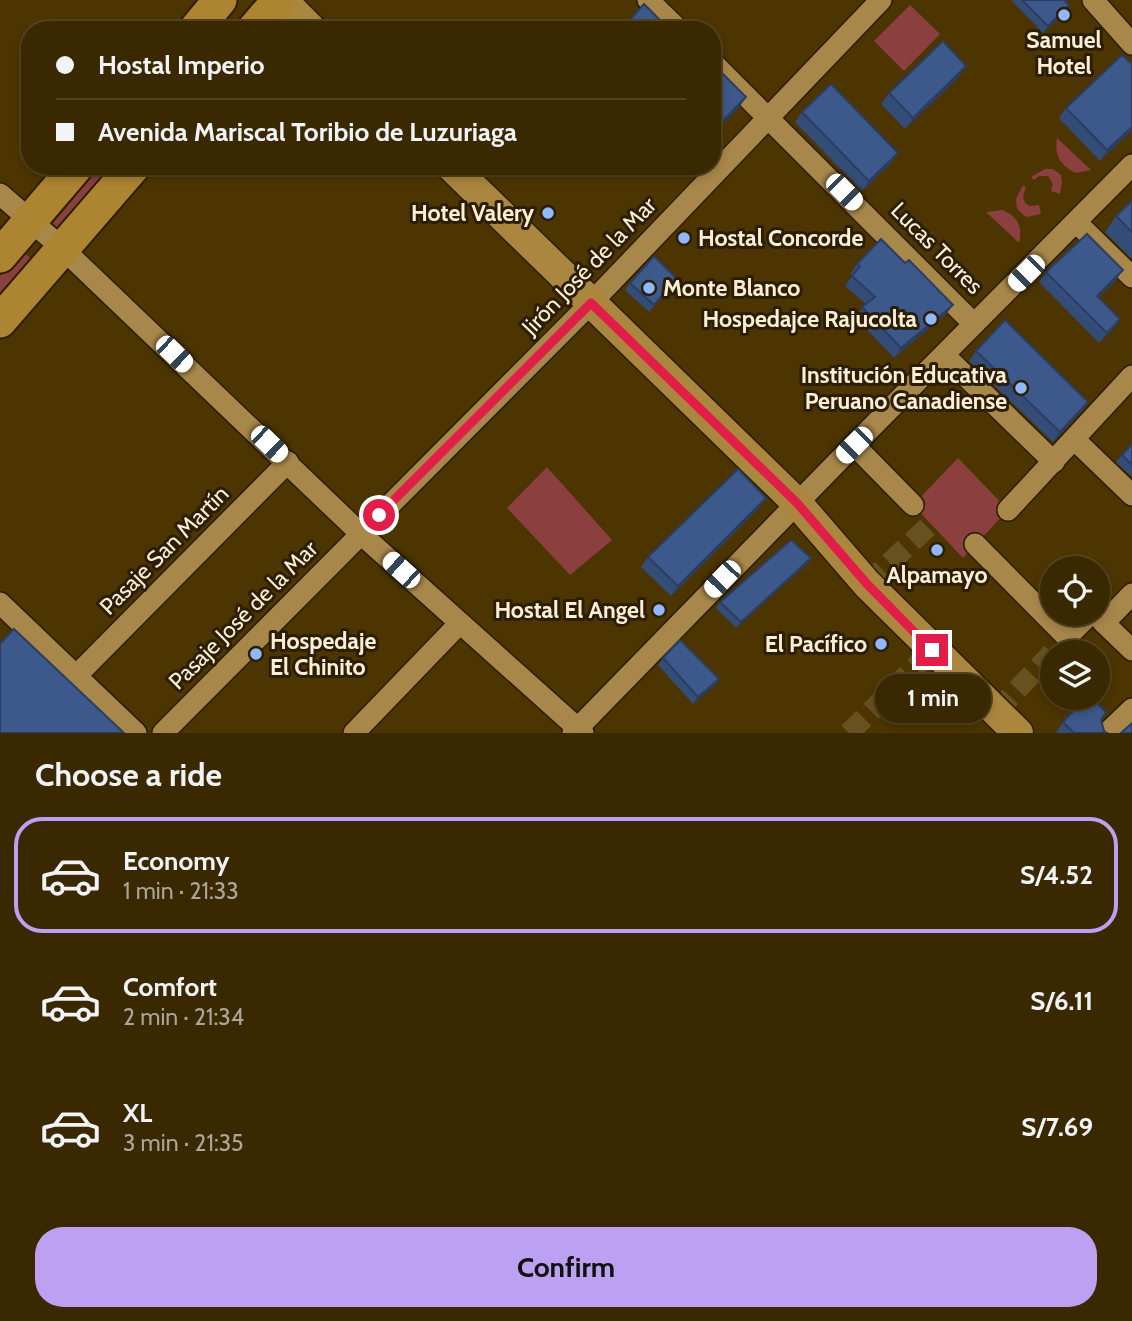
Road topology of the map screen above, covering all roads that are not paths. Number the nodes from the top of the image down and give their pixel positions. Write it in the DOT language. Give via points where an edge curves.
graph roads {
  1 [pos="220,0"];
  2 [pos="280,0"];
  3 [pos="648,0"];
  4 [pos="881,0"];
  5 [pos="1093,0"];
  6 [pos="202,21"];
  7 [pos="261,21"];
  8 [pos="302,21"];
  9 [pos="670,21"];
  10 [pos="1132,44"];
  11 [pos="721,71"];
  12 [pos="770,117"];
  13 [pos="1132,165"];
  14 [pos="721,168"];
  15 [pos="69,175"];
  16 [pos="126,175"];
  17 [pos="461,175"];
  18 [pos="714,175"];
  19 [pos="0,194"];
  20 [pos="31,220"];
  21 [pos="1077,223"];
  22 [pos="62,248"];
  23 [pos="0,256"];
  24 [pos="1132,277"];
  25 [pos="591,303"];
  26 [pos="0,321"];
  27 [pos="974,324"];
  28 [pos="944,355"];
  29 [pos="1132,376"];
  30 [pos="1075,440"];
  31 [pos="854,445"];
  32 [pos="288,462"];
  33 [pos="1054,462"];
  34 [pos="1132,495"];
  35 [pos="797,503"];
  36 [pos="913,505"];
  37 [pos="1008,510"];
  38 [pos="361,534"];
  39 [pos="975,544"];
  40 [pos="1132,594"];
  41 [pos="0,603"];
  42 [pos="1110,608"];
  43 [pos="1040,610"];
  44 [pos="460,623"];
  45 [pos="1056,626"];
  46 [pos="1084,626"];
  47 [pos="1107,626"];
  48 [pos="1132,650"];
  49 [pos="77,675"];
  50 [pos="1132,709"];
  51 [pos="578,731"];
  52 [pos="136,733"];
  53 [pos="163,733"];
  54 [pos="354,733"];
  55 [pos="1018,733"];
  56 [pos="1107,733"];
  1 -- 6 [label="main road"];
  2 -- 7 [label="main road"];
  2 -- 8 [label="main road"];
  3 -- 9 [label="street"];
  4 -- 12 [label="street, Jirón José de la Mar"];
  5 -- 10 [label="street"];
  11 -- 12 [label="street, Lucas Torres"];
  12 -- 14 [label="street, Jirón José de la Mar"];
  12 -- 27 [label="street, Lucas Torres"];
  13 -- 21 [label="street"];
  15 -- 20 [label="main road"];
  16 -- 22 [label="main road"];
  17 -- 25 [label="main road"];
  18 -- 25 [label="street, Jirón José de la Mar"];
  19 -- 20 [label="street"];
  20 -- 22 [label="street"];
  20 -- 23 [label="main road"];
  21 -- 24 [label="street"];
  21 -- 27 [label="street"];
  22 -- 26 [label="main road"];
  22 -- 32 [label="street"];
  25 -- 35 [label="main road"];
  25 -- 38 [label="street, Jirón José de la Mar"];
  27 -- 28 [label="street"];
  28 -- 31 [label="street"];
  28 -- 33 [label="street"];
  29 -- 30 [label="street"];
  30 -- 33 [label="street"];
  30 -- 34 [label="street"];
  31 -- 35 [label="street"];
  31 -- 36 [label="street"];
  32 -- 38 [label="street"];
  32 -- 49 [label="street, Pasaje San Martín"];
  33 -- 37 [label="street"];
  35 -- 51 [label="street"];
  35 -- 55 [label="main road" via="867,584"];
  38 -- 44 [label="street"];
  38 -- 53 [label="street, Pasaje José de la Mar"];
  39 -- 43 [label="street"];
  40 -- 42 [label="street"];
  41 -- 49 [label="street"];
  44 -- 51 [label="street"];
  44 -- 54 [label="street"];
  45 -- 46 [label="street" via="1067,637"];
  47 -- 48 [label="street"];
  49 -- 52 [label="street"];
  50 -- 56 [label="street"];
}
